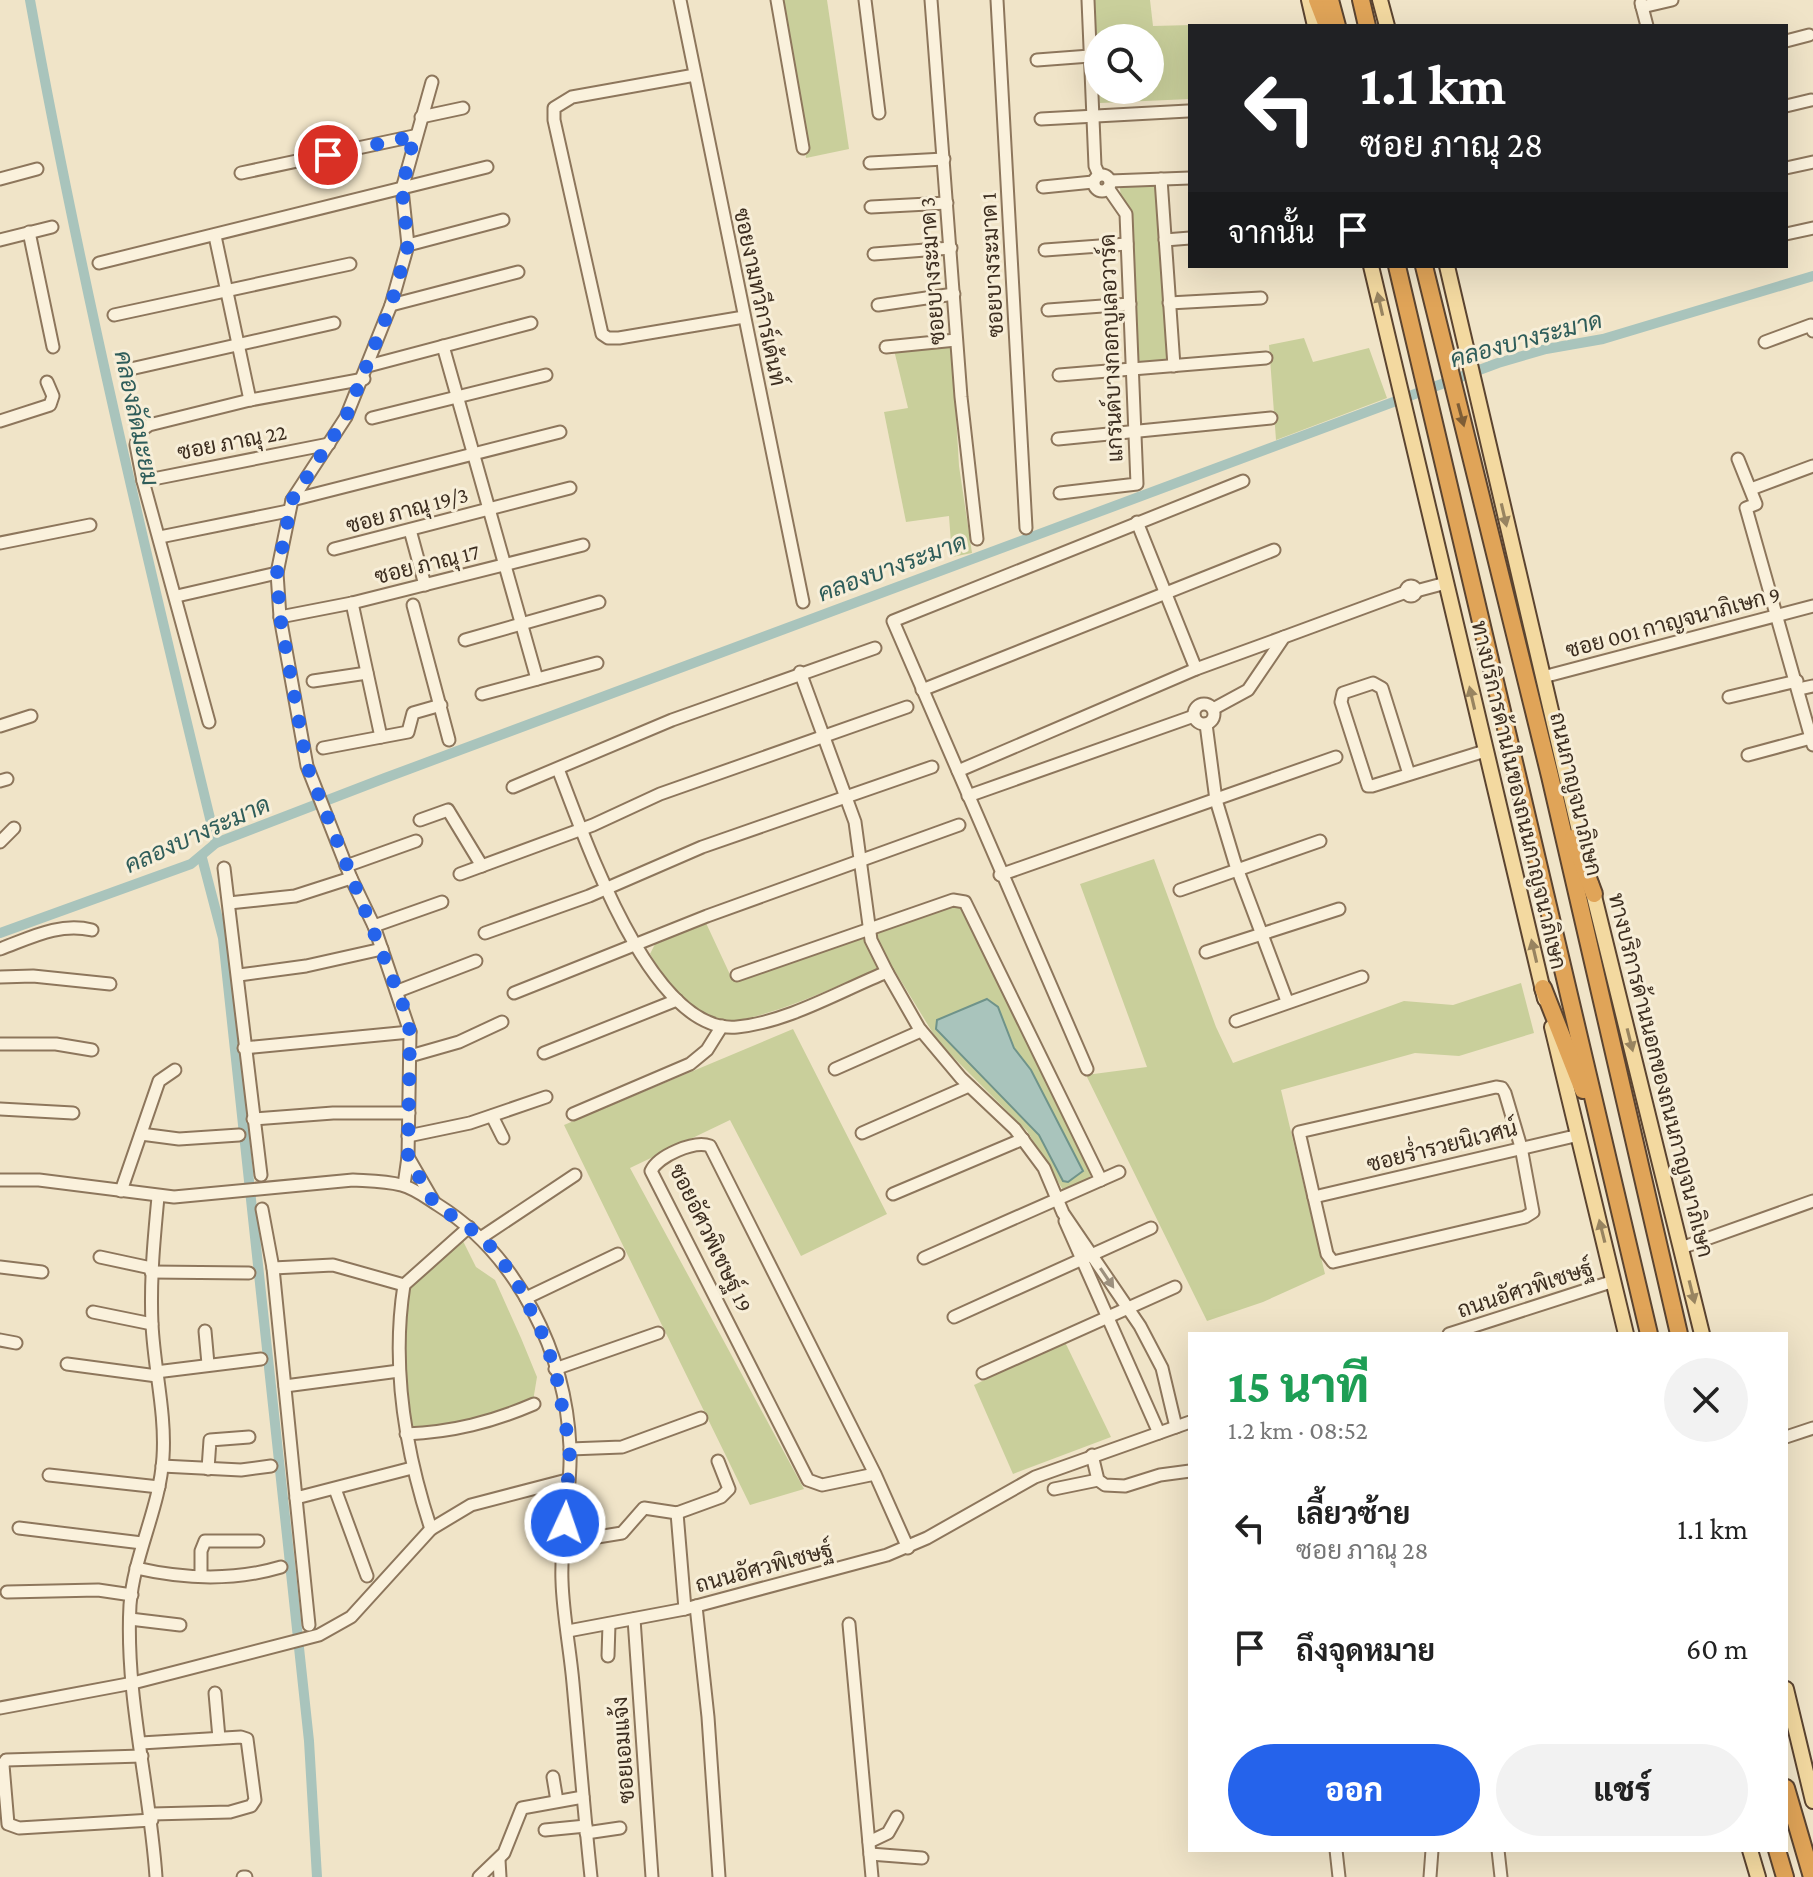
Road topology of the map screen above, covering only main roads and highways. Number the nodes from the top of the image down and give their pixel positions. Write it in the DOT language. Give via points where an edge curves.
graph roads {
  1 [pos="1309,0"];
  2 [pos="1317,0"];
  3 [pos="1330,0"];
  4 [pos="1361,0"];
  5 [pos="1371,0"];
  6 [pos="1380,0"];
  7 [pos="1315,24"];
  8 [pos="1326,24"];
  9 [pos="1336,24"];
  10 [pos="1367,24"];
  11 [pos="1373,24"];
  12 [pos="1386,24"];
  13 [pos="1371,268"];
  14 [pos="1398,268"];
  15 [pos="1424,268"];
  16 [pos="1447,268"];
  17 [pos="1550,776"];
  18 [pos="1594,894"];
  19 [pos="1543,988"];
  20 [pos="1603,1140"];
  21 [pos="1626,1332"];
  22 [pos="1649,1332"];
  23 [pos="1679,1332"];
  24 [pos="1702,1332"];
  25 [pos="1788,1697"];
  26 [pos="1788,1795"];
  27 [pos="1813,1801"];
  28 [pos="1748,1852"];
  29 [pos="1749,1852"];
  30 [pos="1778,1852"];
  31 [pos="1750,1877"];
  32 [pos="1758,1877"];
  33 [pos="1785,1877"];
  34 [pos="1812,1877"];
  1 -- 7 [label="main road"];
  2 -- 8 [label="highway"];
  3 -- 9 [label="highway"];
  4 -- 10 [label="highway"];
  5 -- 11 [label="highway"];
  6 -- 12 [label="main road"];
  19 -- 13 [label="main road, ทางบริการด้านในของถนนกาญจนาภิเษก, one-way"];
  14 -- 20 [label="highway"];
  15 -- 17 [label="highway, ถนนกาญจนาภิเษก, one-way"];
  16 -- 18 [label="main road, ทางบริการด้านนอกของถนนกาญจนาภิเษก, one-way"];
  17 -- 18 [label="highway"];
  17 -- 23 [label="highway, ถนนกาญจนาภิเษก"];
  18 -- 24 [label="main road, ทางบริการด้านนอกของถนนกาญจนาภิเษก, one-way"];
  19 -- 20 [label="highway"];
  21 -- 19 [label="main road, ทางบริการด้านในของถนนกาญจนาภิเษก, one-way"];
  20 -- 22 [label="highway"];
  25 -- 27 [label="main road"];
  26 -- 34 [label="highway"];
  28 -- 31 [label="main road"];
  29 -- 32 [label="main road"];
  30 -- 33 [label="highway"];
}
